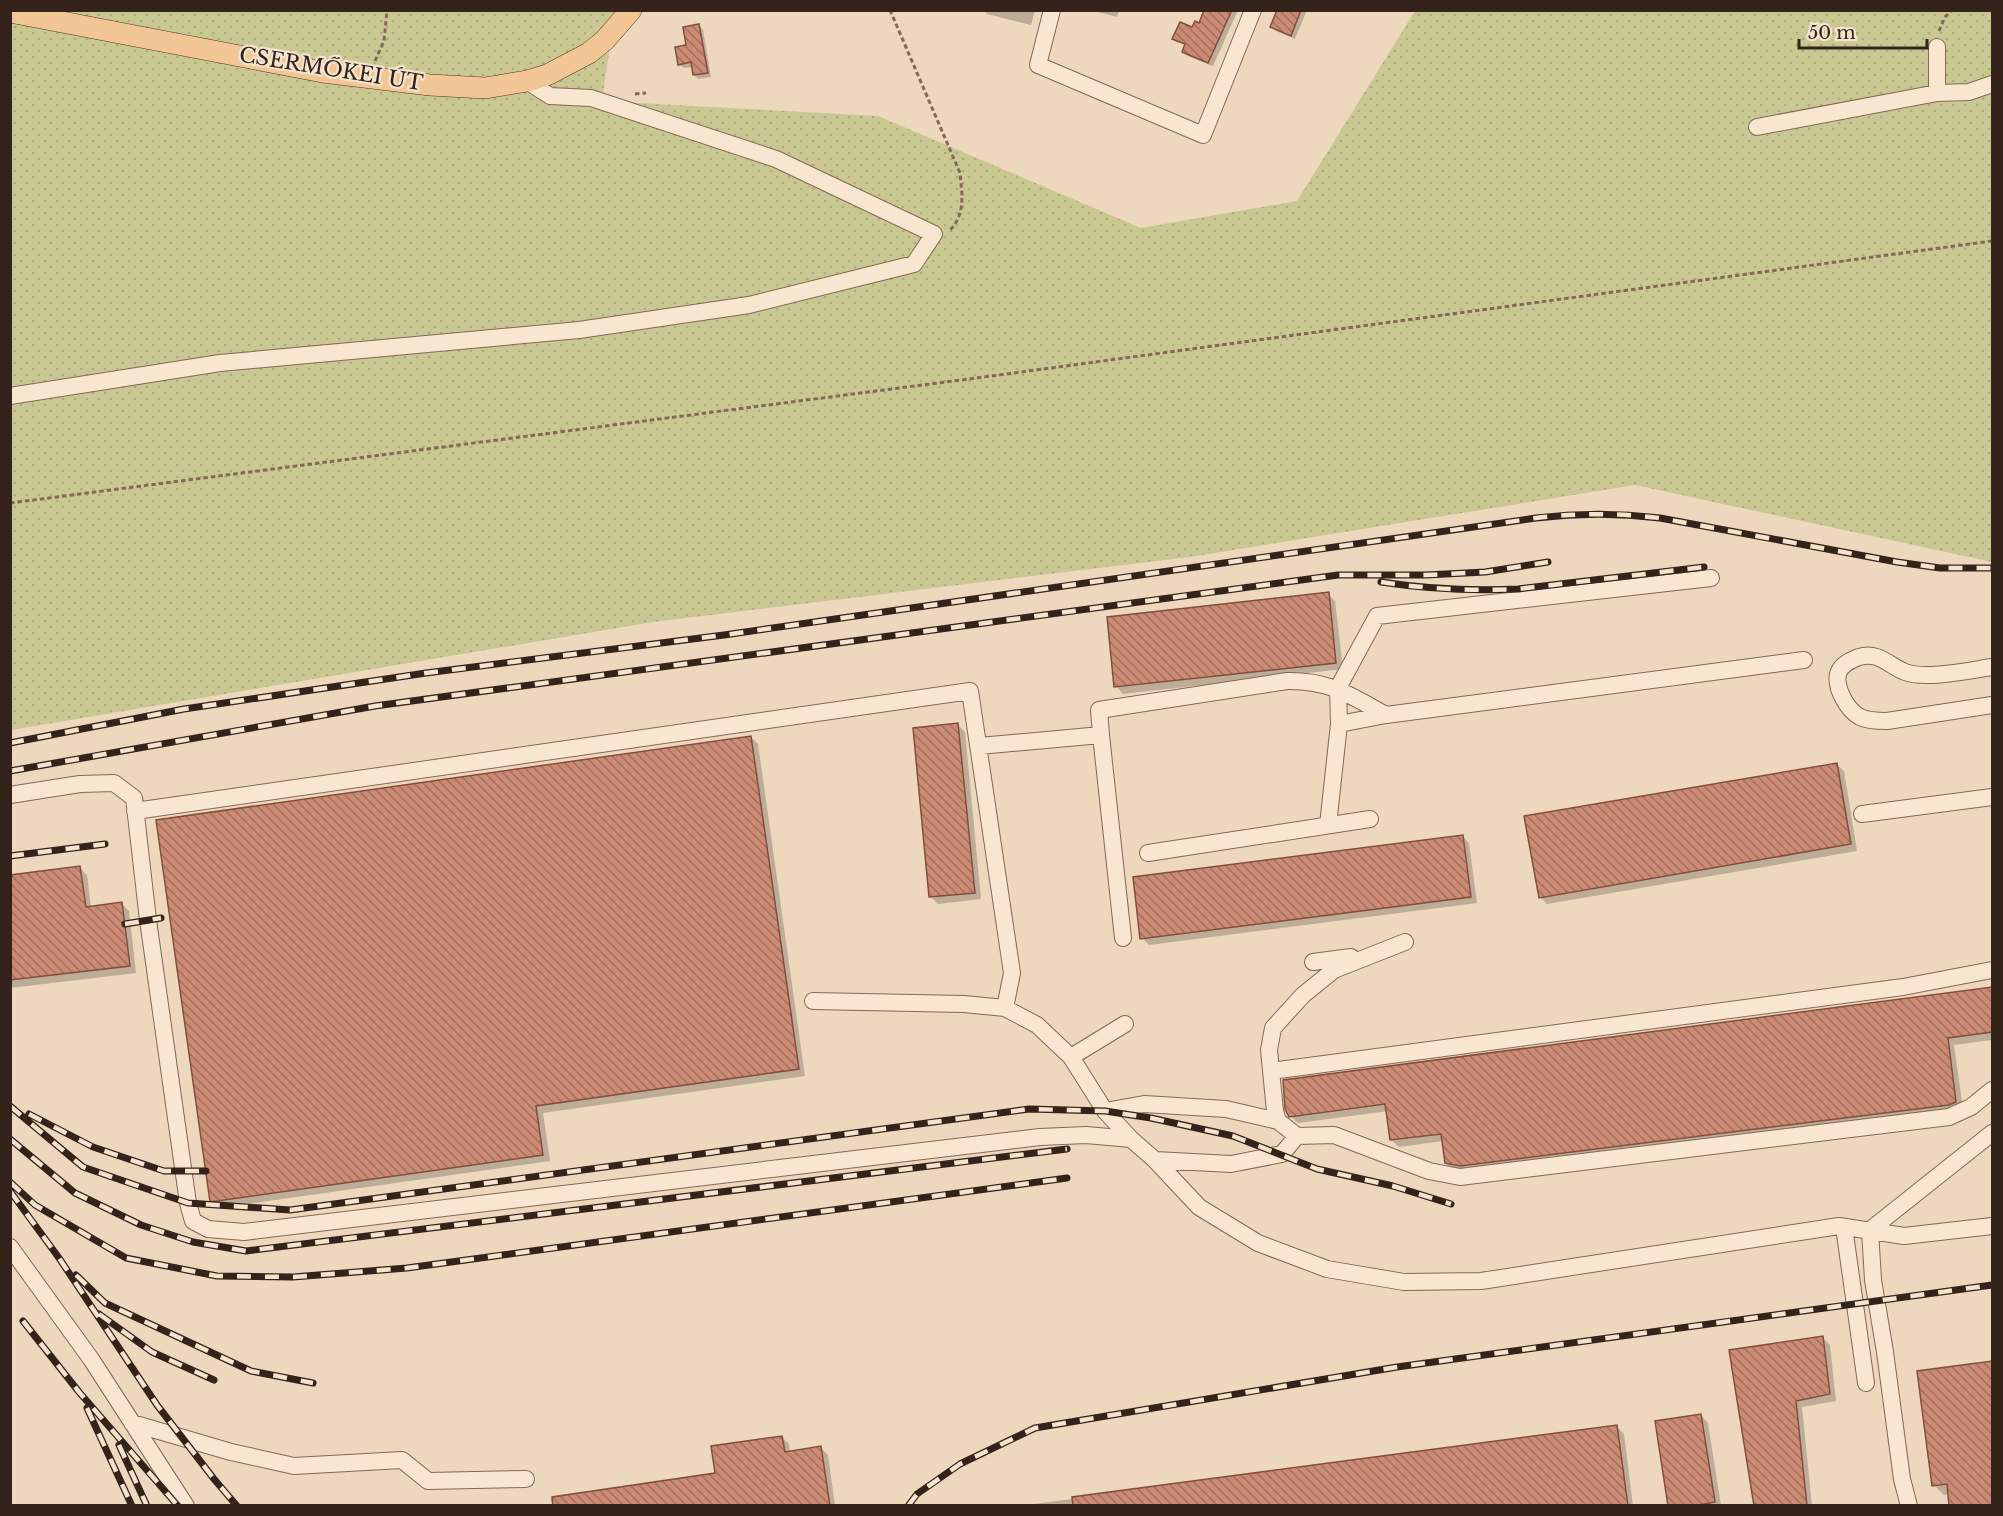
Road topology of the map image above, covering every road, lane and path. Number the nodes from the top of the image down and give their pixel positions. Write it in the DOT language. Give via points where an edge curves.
graph roads {
  1 [pos="387,10"];
  2 [pos="631,10"];
  3 [pos="890,10"];
  4 [pos="1052,10"];
  5 [pos="1253,10"];
  6 [pos="1952,10"];
  7 [pos="10,12"];
  8 [pos="1937,48"];
  9 [pos="368,77"];
  10 [pos="527,81"];
  11 [pos="1992,84"];
  12 [pos="1937,93"];
  13 [pos="1757,127"];
  14 [pos="933,234"];
  15 [pos="1992,241"];
  16 [pos="10,396"];
  17 [pos="10,503"];
  18 [pos="1712,578"];
  19 [pos="1804,660"];
  20 [pos="1992,667"];
  21 [pos="1338,688"];
  22 [pos="1992,705"];
  23 [pos="1386,715"];
  24 [pos="1339,724"];
  25 [pos="1101,735"];
  26 [pos="978,746"];
  27 [pos="10,795"];
  28 [pos="1992,797"];
  29 [pos="135,811"];
  30 [pos="1862,814"];
  31 [pos="1370,819"];
  32 [pos="1328,825"];
  33 [pos="1148,854"];
  34 [pos="1123,938"];
  35 [pos="1406,942"];
  36 [pos="1376,954"];
  37 [pos="1313,962"];
  38 [pos="1992,970"];
  39 [pos="813,1001"];
  40 [pos="1005,1008"];
  41 [pos="1125,1024"];
  42 [pos="1071,1057"];
  43 [pos="1271,1071"];
  44 [pos="1992,1090"];
  45 [pos="1105,1111"];
  46 [pos="1278,1121"];
  47 [pos="1992,1133"];
  48 [pos="1297,1136"];
  49 [pos="1131,1139"];
  50 [pos="1155,1160"];
  51 [pos="1992,1226"];
  52 [pos="1844,1227"];
  53 [pos="1870,1230"];
  54 [pos="10,1247"];
  55 [pos="1866,1383"];
  56 [pos="132,1423"];
  57 [pos="526,1479"];
  58 [pos="186,1506"];
  59 [pos="1909,1506"];
  1 -- 9 [label="path" via="384,41"];
  2 -- 10 [label="main road, CSERMŐKEI ÚT" via="589,53"];
  3 -- 14 [label="path" via="960,173 963,201 956,224 949,231"];
  4 -- 5 [label="street" via="1038,65 1203,135"];
  6 -- 8 [label="path" via="1938,32"];
  7 -- 9 [label="main road, CSERMŐKEI ÚT" via="323,72"];
  8 -- 12 [label="street"];
  9 -- 10 [label="main road, CSERMŐKEI ÚT" via="468,88"];
  10 -- 14 [label="street" via="550,96 591,98 776,159"];
  11 -- 12 [label="street" via="1969,92"];
  12 -- 13 [label="street"];
  14 -- 16 [label="street" via="914,264 748,305 579,330 220,363"];
  15 -- 17 [label="path"];
  18 -- 21 [label="street" via="1377,616"];
  19 -- 23 [label="street"];
  20 -- 22 [label="street" via="1924,675 1905,672 1875,656 1861,656 1845,663 1838,673 1839,688 1848,705 1860,717 1872,720"];
  21 -- 23 [label="street"];
  21 -- 24 [label="street"];
  21 -- 25 [label="street" via="1287,681 1099,710"];
  23 -- 24 [label="street"];
  24 -- 32 [label="street"];
  25 -- 26 [label="street"];
  25 -- 34 [label="street"];
  26 -- 29 [label="street" via="970,691"];
  26 -- 40 [label="street" via="1012,973"];
  27 -- 29 [label="street" via="80,783 114,783 134,798"];
  28 -- 30 [label="street"];
  29 -- 49 [label="street" via="189,1203 193,1221 208,1229 244,1232 1041,1137"];
  31 -- 32 [label="street"];
  32 -- 33 [label="street"];
  35 -- 36 [label="street"];
  36 -- 37 [label="street"];
  36 -- 43 [label="street" via="1334,970 1303,995 1274,1028 1269,1050"];
  38 -- 43 [label="street" via="1903,987"];
  39 -- 40 [label="street"];
  40 -- 42 [label="street" via="1037,1025"];
  41 -- 42 [label="street"];
  42 -- 45 [label="street"];
  43 -- 46 [label="street"];
  44 -- 48 [label="street" via="1971,1107 1949,1117 1460,1177 1429,1171 1334,1135"];
  45 -- 46 [label="street" via="1144,1104 1215,1108"];
  45 -- 49 [label="street"];
  46 -- 48 [label="street"];
  47 -- 53 [label="street"];
  48 -- 50 [label="street" via="1282,1154 1231,1164"];
  49 -- 50 [label="street"];
  50 -- 52 [label="street" via="1199,1207 1258,1243 1327,1269 1404,1282 1481,1281"];
  51 -- 53 [label="street" via="1904,1236"];
  52 -- 53 [label="street"];
  52 -- 55 [label="street"];
  53 -- 59 [label="street" via="1873,1280"];
  54 -- 56 [label="street"];
  56 -- 57 [label="street" via="294,1466 402,1460 428,1480"];
  56 -- 58 [label="street"];
}
